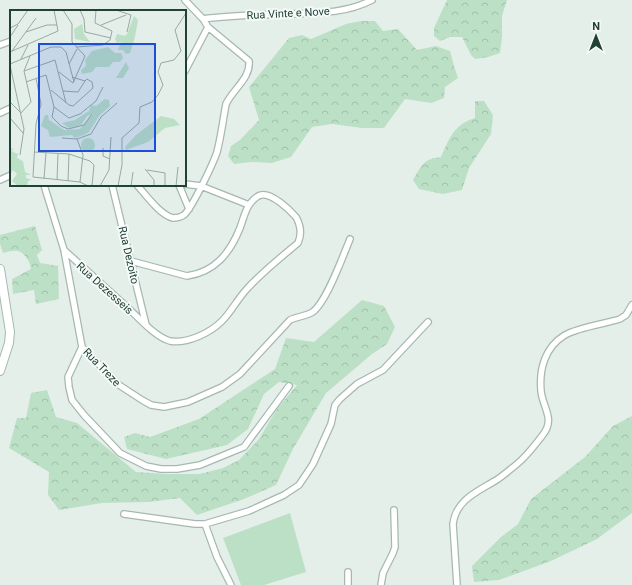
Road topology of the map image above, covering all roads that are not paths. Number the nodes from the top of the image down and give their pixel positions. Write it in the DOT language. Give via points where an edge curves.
graph roads {
  1 [pos="185,0"];
  2 [pos="372,0"];
  3 [pos="203,19"];
  4 [pos="208,27"];
  5 [pos="10,41"];
  6 [pos="0,45"];
  7 [pos="186,69"];
  8 [pos="10,108"];
  9 [pos="0,113"];
  10 [pos="10,175"];
  11 [pos="0,180"];
  12 [pos="186,184"];
  13 [pos="44,186"];
  14 [pos="112,186"];
  15 [pos="138,186"];
  16 [pos="179,186"];
  17 [pos="201,186"];
  18 [pos="249,205"];
  19 [pos="190,209"];
  20 [pos="350,239"];
  21 [pos="64,250"];
  22 [pos="130,261"];
  23 [pos="0,269"];
  24 [pos="632,306"];
  25 [pos="428,322"];
  26 [pos="146,325"];
  27 [pos="82,347"];
  28 [pos="0,371"];
  29 [pos="289,386"];
  30 [pos="394,510"];
  31 [pos="124,514"];
  32 [pos="205,524"];
  33 [pos="348,572"];
  34 [pos="231,585"];
  35 [pos="348,585"];
  36 [pos="381,585"];
  37 [pos="457,585"];
  1 -- 3 [label="street"];
  2 -- 3 [label="street, Rua Vinte e Nove" via="347,10"];
  3 -- 4 [label="street"];
  4 -- 7 [label="street"];
  4 -- 17 [label="street" via="249,61 249,72 226,104 216,154"];
  5 -- 6 [label="street"];
  8 -- 9 [label="street"];
  10 -- 11 [label="street"];
  12 -- 17 [label="street"];
  13 -- 21 [label="street, Rua Treze"];
  14 -- 22 [label="street, Rua Dezoito"];
  15 -- 19 [label="street" via="167,216 183,216"];
  16 -- 19 [label="street"];
  17 -- 18 [label="street"];
  17 -- 19 [label="street"];
  18 -- 22 [label="street" via="236,237 223,259 214,267 195,275 182,275"];
  18 -- 26 [label="street, Rua Dezesseis" via="255,198 264,195 288,209 299,222 301,236 298,243 250,286 221,322 206,332 186,340 169,340"];
  20 -- 27 [label="street, Rua Treze" via="322,302 311,313 290,320 240,374 222,387 188,402 164,407 151,405 118,385"];
  21 -- 26 [label="street, Rua Dezesseis"];
  21 -- 27 [label="street, Rua Treze"];
  22 -- 26 [label="street, Rua Dezoito"];
  23 -- 28 [label="street" via="10,332"];
  24 -- 37 [label="street" via="620,319 566,334 556,341 546,354 541,391 549,416 544,433 519,462 500,478 468,497 454,516"];
  25 -- 32 [label="street" via="391,363 358,384 335,405 331,424 313,464 299,485 268,503"];
  27 -- 29 [label="street" via="68,377 72,400 120,453 146,466 161,469 200,465 244,447"];
  30 -- 36 [label="street" via="393,553 383,572"];
  31 -- 32 [label="street"];
  32 -- 34 [label="street"];
  33 -- 35 [label="street"];
}
